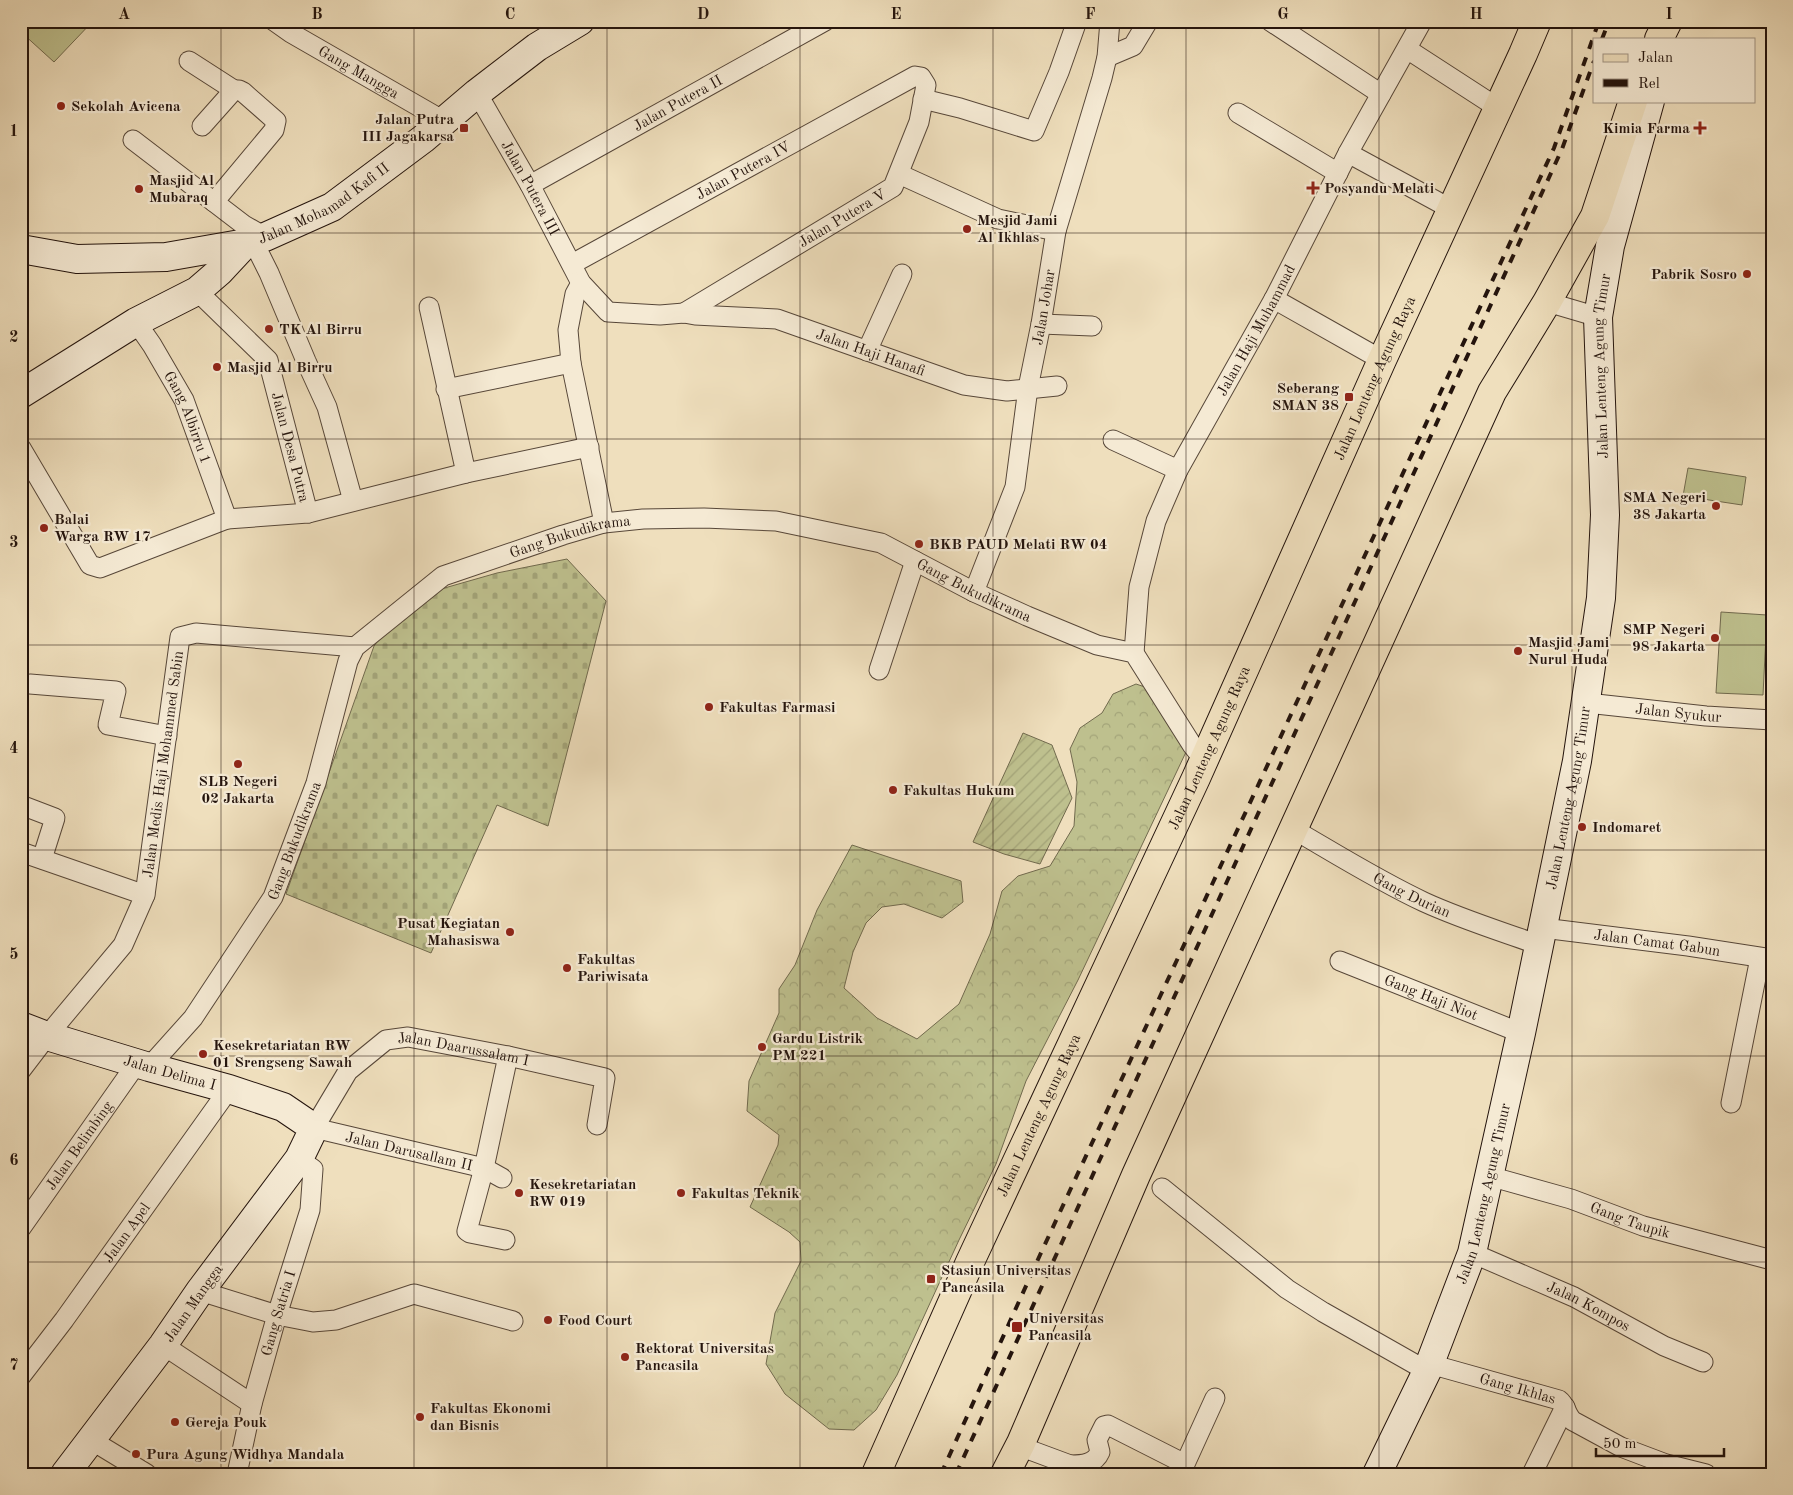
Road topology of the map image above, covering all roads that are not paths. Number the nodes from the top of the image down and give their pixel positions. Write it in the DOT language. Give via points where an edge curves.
graph roads {
  1 [pos="274,21"];
  2 [pos="580,21"];
  3 [pos="825,21"];
  4 [pos="1077,21"];
  5 [pos="1110,21"];
  6 [pos="1148,21"];
  7 [pos="1270,21"];
  8 [pos="1422,21"];
  9 [pos="1537,21"];
  10 [pos="1668,21"];
  11 [pos="1660,38"];
  12 [pos="1665,38"];
  13 [pos="1406,49"];
  14 [pos="1107,57"];
  15 [pos="189,61"];
  16 [pos="915,76"];
  17 [pos="234,90"];
  18 [pos="478,93"];
  19 [pos="1380,94"];
  20 [pos="923,99"];
  21 [pos="1633,102"];
  22 [pos="1650,102"];
  23 [pos="1498,108"];
  24 [pos="1238,113"];
  25 [pos="444,121"];
  26 [pos="202,126"];
  27 [pos="133,140"];
  28 [pos="1348,153"];
  29 [pos="1338,173"];
  30 [pos="899,174"];
  31 [pos="530,185"];
  32 [pos="214,202"];
  33 [pos="1451,209"];
  34 [pos="1056,231"];
  35 [pos="255,240"];
  36 [pos="21,249"];
  37 [pos="173,256"];
  38 [pos="572,264"];
  39 [pos="902,274"];
  40 [pos="581,283"];
  41 [pos="191,294"];
  42 [pos="1274,299"];
  43 [pos="1547,302"];
  44 [pos="429,307"];
  45 [pos="684,312"];
  46 [pos="1598,316"];
  47 [pos="136,322"];
  48 [pos="1041,324"];
  49 [pos="1092,326"];
  50 [pos="867,351"];
  51 [pos="1382,360"];
  52 [pos="571,363"];
  53 [pos="1057,386"];
  54 [pos="1028,388"];
  55 [pos="446,389"];
  56 [pos="21,394"];
  57 [pos="1113,440"];
  58 [pos="589,447"];
  59 [pos="21,448"];
  60 [pos="1178,470"];
  61 [pos="466,473"];
  62 [pos="353,501"];
  63 [pos="308,513"];
  64 [pos="603,516"];
  65 [pos="227,519"];
  66 [pos="915,561"];
  67 [pos="974,592"];
  68 [pos="355,647"];
  69 [pos="1134,653"];
  70 [pos="880,670"];
  71 [pos="30,684"];
  72 [pos="1587,703"];
  73 [pos="1772,720"];
  74 [pos="167,736"];
  75 [pos="1204,760"];
  76 [pos="21,805"];
  77 [pos="1293,829"];
  78 [pos="21,852"];
  79 [pos="42,859"];
  80 [pos="145,895"];
  81 [pos="1541,936"];
  82 [pos="1762,958"];
  83 [pos="1340,961"];
  84 [pos="21,1026"];
  85 [pos="1521,1033"];
  86 [pos="47,1036"];
  87 [pos="508,1056"];
  88 [pos="143,1065"];
  89 [pos="21,1070"];
  90 [pos="229,1088"];
  91 [pos="1727,1102"];
  92 [pos="597,1125"];
  93 [pos="314,1128"];
  94 [pos="299,1159"];
  95 [pos="484,1168"];
  96 [pos="1489,1176"];
  97 [pos="502,1178"];
  98 [pos="1162,1188"];
  99 [pos="21,1228"];
  100 [pos="505,1240"];
  101 [pos="1472,1253"];
  102 [pos="1772,1260"];
  103 [pos="200,1291"];
  104 [pos="277,1315"];
  105 [pos="513,1321"];
  106 [pos="163,1345"];
  107 [pos="1703,1362"];
  108 [pos="1424,1366"];
  109 [pos="21,1376"];
  110 [pos="1215,1398"];
  111 [pos="252,1404"];
  112 [pos="1565,1407"];
  113 [pos="91,1440"];
  114 [pos="1020,1444"];
  115 [pos="1071,1465"];
  116 [pos="65,1474"];
  117 [pos="148,1474"];
  118 [pos="237,1474"];
  119 [pos="876,1474"];
  120 [pos="1005,1474"];
  121 [pos="1093,1474"];
  122 [pos="1377,1474"];
  123 [pos="1532,1474"];
  124 [pos="1706,1474"];
  1 -- 25 [label="street, Gang Mangga"];
  2 -- 18 [label="main road, Jalan Mohamad Kafi II" via="537,47"];
  3 -- 31 [label="street, Jalan Putera II"];
  4 -- 20 [label="street" via="1034,131"];
  5 -- 14 [label="street, Jalan Johar"];
  6 -- 14 [label="street" via="1133,46"];
  7 -- 19 [label="street"];
  8 -- 13 [label="street, Jalan Haji Muhammad"];
  9 -- 23 [label="main road, Jalan Lenteng Agung Raya"];
  10 -- 11 [label="main road"];
  10 -- 12 [label="main road"];
  13 -- 19 [label="street, Jalan Haji Muhammad"];
  13 -- 23 [label="street"];
  14 -- 34 [label="street, Jalan Johar"];
  15 -- 17 [label="street"];
  16 -- 20 [label="street, Jalan Putera V" via="921,77 926,86"];
  16 -- 38 [label="street, Jalan Putera IV"];
  17 -- 26 [label="street"];
  17 -- 32 [label="street" via="243,92 276,124"];
  18 -- 25 [label="main road, Jalan Mohamad Kafi II"];
  18 -- 31 [label="street, Jalan Putera III"];
  19 -- 28 [label="street, Jalan Haji Muhammad"];
  20 -- 30 [label="street, Jalan Putera V" via="919,122"];
  21 -- 43 [label="main road" via="1595,216"];
  22 -- 46 [label="main road, Jalan Lenteng Agung Timur" via="1610,246"];
  23 -- 33 [label="main road, Jalan Lenteng Agung Raya"];
  24 -- 29 [label="street"];
  25 -- 35 [label="main road, Jalan Mohamad Kafi II" via="332,207"];
  27 -- 32 [label="street"];
  28 -- 29 [label="street, Jalan Haji Muhammad"];
  28 -- 33 [label="street"];
  29 -- 42 [label="street, Jalan Haji Muhammad"];
  30 -- 34 [label="street" via="998,219"];
  30 -- 45 [label="street, Jalan Putera V" via="893,187"];
  31 -- 38 [label="street, Jalan Putera III"];
  32 -- 35 [label="street" via="244,225"];
  33 -- 51 [label="main road, Jalan Lenteng Agung Raya"];
  34 -- 48 [label="street, Jalan Johar"];
  35 -- 37 [label="main road, Jalan Mohamad Kafi II"];
  35 -- 41 [label="main road"];
  35 -- 62 [label="street" via="327,407"];
  36 -- 37 [label="main road, Jalan Mohamad Kafi II" via="77,259"];
  37 -- 41 [label="main road" via="190,272"];
  38 -- 40 [label="street, Jalan Putera III"];
  39 -- 50 [label="street"];
  40 -- 45 [label="street, Jalan Putera III" via="608,312 660,316"];
  40 -- 52 [label="street" via="575,294 568,330"];
  41 -- 47 [label="main road"];
  41 -- 63 [label="street, Jalan Desa Putra" via="268,360"];
  42 -- 51 [label="street"];
  42 -- 60 [label="street, Jalan Haji Muhammad"];
  43 -- 46 [label="street"];
  43 -- 77 [label="main road" via="1492,392"];
  44 -- 55 [label="street"];
  45 -- 50 [label="street, Jalan Haji Hanafi" via="777,319"];
  46 -- 72 [label="main road, Jalan Lenteng Agung Timur" via="1605,515 1601,598"];
  47 -- 56 [label="main road"];
  47 -- 65 [label="street, Gang Albirru 1" via="184,400"];
  48 -- 49 [label="street"];
  48 -- 54 [label="street, Jalan Johar"];
  50 -- 54 [label="street, Jalan Haji Hanafi" via="964,385 1007,391"];
  51 -- 75 [label="main road, Jalan Lenteng Agung Raya"];
  52 -- 55 [label="street"];
  52 -- 58 [label="street"];
  53 -- 54 [label="street, Jalan Haji Hanafi"];
  54 -- 67 [label="street, Jalan Johar" via="1015,487"];
  55 -- 61 [label="street"];
  57 -- 60 [label="street"];
  58 -- 61 [label="street, Jalan Desa Putra"];
  58 -- 64 [label="street"];
  59 -- 65 [label="street, Jalan Desa Putra" via="90,565 100,568"];
  60 -- 69 [label="street, Jalan Haji Muhammad" via="1156,520 1139,587"];
  61 -- 62 [label="street, Jalan Desa Putra"];
  62 -- 63 [label="street, Jalan Desa Putra"];
  63 -- 65 [label="street, Jalan Desa Putra"];
  64 -- 66 [label="street, Gang Bukudikrama" via="776,521 882,543"];
  64 -- 68 [label="street, Gang Bukudikrama" via="563,535 443,576"];
  66 -- 67 [label="street, Gang Bukudikrama"];
  66 -- 70 [label="street"];
  67 -- 69 [label="street, Gang Bukudikrama" via="1097,645"];
  68 -- 74 [label="street, Jalan Medis Haji Mohammed Sabin" via="196,633 180,637"];
  68 -- 88 [label="street, Gang Bukudikrama" via="348,661 316,783 273,897 194,1018"];
  69 -- 75 [label="street"];
  71 -- 74 [label="street" via="116,691 108,725"];
  72 -- 73 [label="street, Jalan Syukur"];
  72 -- 81 [label="main road, Jalan Lenteng Agung Timur"];
  74 -- 80 [label="street, Jalan Medis Haji Mohammed Sabin"];
  75 -- 119 [label="main road, Jalan Lenteng Agung Raya" via="970,1262"];
  76 -- 79 [label="street" via="55,818"];
  77 -- 81 [label="street, Gang Durian" via="1424,902 1479,924"];
  77 -- 114 [label="main road" via="1136,1175"];
  78 -- 79 [label="street"];
  79 -- 80 [label="street"];
  80 -- 86 [label="street, Jalan Medis Haji Mohammed Sabin" via="123,945"];
  81 -- 82 [label="street, Jalan Camat Gabun" via="1688,946"];
  81 -- 85 [label="main road, Jalan Lenteng Agung Timur"];
  82 -- 91 [label="street"];
  83 -- 85 [label="street, Gang Haji Niot"];
  84 -- 86 [label="main road, Jalan Delima I"];
  85 -- 96 [label="main road, Jalan Lenteng Agung Timur"];
  86 -- 88 [label="main road, Jalan Delima I"];
  86 -- 89 [label="street, Jalan Medis Haji Mohammed Sabin"];
  87 -- 92 [label="street, Jalan Daarussalam I" via="605,1078"];
  87 -- 93 [label="street, Jalan Daarussalam I" via="408,1037 386,1040 348,1071"];
  87 -- 95 [label="street"];
  88 -- 90 [label="main road, Jalan Delima I"];
  88 -- 99 [label="street, Jalan Belimbing"];
  90 -- 93 [label="main road, Jalan Delima I" via="283,1107"];
  90 -- 109 [label="street, Jalan Apel"];
  93 -- 94 [label="main road, Jalan Mangga"];
  93 -- 95 [label="street, Jalan Darusallam II"];
  94 -- 103 [label="main road, Jalan Mangga"];
  94 -- 104 [label="street, Gang Satria I" via="313,1169 310,1210"];
  95 -- 97 [label="street, Jalan Darusallam II"];
  95 -- 100 [label="street" via="467,1231"];
  96 -- 101 [label="main road, Jalan Lenteng Agung Timur"];
  96 -- 102 [label="street, Gang Taupik" via="1571,1199 1643,1226"];
  98 -- 108 [label="street, Gang Ikhlas" via="1287,1289"];
  101 -- 107 [label="street, Jalan Kompos" via="1574,1297 1664,1346"];
  101 -- 108 [label="main road, Jalan Lenteng Agung Timur"];
  103 -- 104 [label="street"];
  103 -- 106 [label="main road, Jalan Mangga"];
  104 -- 105 [label="street" via="313,1322 336,1320 414,1294"];
  104 -- 111 [label="street, Gang Satria I"];
  106 -- 111 [label="street"];
  106 -- 113 [label="main road, Jalan Mangga"];
  108 -- 112 [label="street, Gang Ikhlas" via="1559,1400"];
  108 -- 122 [label="main road, Jalan Lenteng Agung Timur"];
  110 -- 115 [label="street" via="1185,1464 1108,1425 1096,1440 1100,1452 1096,1458 1083,1465"];
  111 -- 118 [label="street, Gang Satria I"];
  112 -- 123 [label="street"];
  112 -- 124 [label="street, Gang Ikhlas" via="1573,1421 1621,1447 1666,1464"];
  113 -- 116 [label="main road, Jalan Mangga"];
  113 -- 117 [label="street"];
  114 -- 115 [label="street"];
  114 -- 120 [label="main road"];
  115 -- 121 [label="street"];
}
